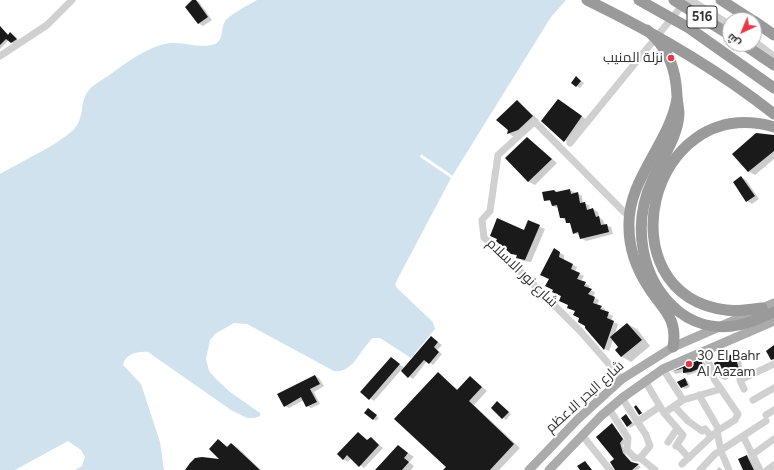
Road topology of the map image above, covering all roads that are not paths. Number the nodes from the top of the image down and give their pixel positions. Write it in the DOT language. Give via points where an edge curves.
graph roads {
  1 [pos="72,0"];
  2 [pos="587,0"];
  3 [pos="639,0"];
  4 [pos="674,0"];
  5 [pos="721,0"];
  6 [pos="739,12"];
  7 [pos="722,20"];
  8 [pos="762,27"];
  9 [pos="647,30"];
  10 [pos="722,30"];
  11 [pos="774,35"];
  12 [pos="762,47"];
  13 [pos="754,52"];
  14 [pos="0,56"];
  15 [pos="774,56"];
  16 [pos="774,66"];
  17 [pos="774,88"];
  18 [pos="677,98"];
  19 [pos="774,114"];
  20 [pos="774,127"];
  21 [pos="570,143"];
  22 [pos="624,212"];
  23 [pos="774,303"];
  24 [pos="762,308"];
  25 [pos="773,321"];
  26 [pos="673,347"];
  27 [pos="705,350"];
  28 [pos="774,364"];
  29 [pos="663,369"];
  30 [pos="622,379"];
  31 [pos="645,381"];
  32 [pos="774,388"];
  33 [pos="721,389"];
  34 [pos="744,389"];
  35 [pos="699,395"];
  36 [pos="622,398"];
  37 [pos="753,400"];
  38 [pos="688,402"];
  39 [pos="675,407"];
  40 [pos="609,409"];
  41 [pos="661,410"];
  42 [pos="774,410"];
  43 [pos="637,422"];
  44 [pos="677,429"];
  45 [pos="718,431"];
  46 [pos="582,435"];
  47 [pos="710,436"];
  48 [pos="743,436"];
  49 [pos="774,439"];
  50 [pos="668,442"];
  51 [pos="721,451"];
  52 [pos="752,455"];
  53 [pos="640,458"];
  54 [pos="689,458"];
  55 [pos="682,464"];
  56 [pos="774,465"];
  57 [pos="653,467"];
  58 [pos="529,470"];
  59 [pos="548,470"];
  60 [pos="610,470"];
  61 [pos="700,470"];
  62 [pos="728,470"];
  63 [pos="760,470"];
  64 [pos="767,470"];
  1 -- 14 [label="street" via="47,25"];
  2 -- 9 [label="highway, bridge"];
  3 -- 17 [label="highway, 516, bridge" via="689,28"];
  4 -- 10 [label="highway, 516, bridge"];
  5 -- 6 [label="highway, 516"];
  7 -- 21 [label="street" via="691,0 685,2"];
  8 -- 11 [label="highway, 516"];
  9 -- 18 [label="highway, bridge" via="668,55 676,76"];
  9 -- 19 [label="highway, bridge" via="721,75"];
  12 -- 15 [label="street"];
  13 -- 16 [label="highway"];
  18 -- 25 [label="highway, bridge" via="677,127 643,205 640,231 645,258 666,298 684,316 706,326 719,327 731,327 754,320"];
  18 -- 26 [label="highway" via="672,119 648,162 631,210 629,227 631,244 641,274 671,319 674,328"];
  20 -- 24 [label="highway" via="734,122 705,132 682,150 666,175 654,206 653,238 656,254 670,279 690,297 714,308 740,311"];
  22 -- 30 [label="street, شارع نور الاسلام" via="537,124 533,123 498,155 490,211 482,220 484,238 581,332"];
  23 -- 24 [label="main road, شارع البحر الاعظم"];
  24 -- 26 [label="main road, شارع البحر الاعظم"];
  25 -- 27 [label="main road, شارع البحر الاعظم"];
  26 -- 30 [label="main road, شارع البحر الاعظم"];
  27 -- 29 [label="main road, شارع البحر الاعظم"];
  27 -- 33 [label="street" via="714,379"];
  28 -- 34 [label="street" via="740,380"];
  29 -- 31 [label="main road, شارع البحر الاعظم"];
  29 -- 38 [label="street"];
  30 -- 58 [label="main road, شارع البحر الاعظم" via="578,419"];
  31 -- 36 [label="main road, شارع البحر الاعظم"];
  31 -- 41 [label="street"];
  32 -- 37 [label="street"];
  33 -- 35 [label="street"];
  33 -- 45 [label="street" via="738,414 735,420"];
  35 -- 38 [label="street"];
  35 -- 45 [label="street"];
  36 -- 40 [label="main road, شارع البحر الاعظم"];
  36 -- 43 [label="street"];
  38 -- 39 [label="street"];
  39 -- 41 [label="street"];
  39 -- 47 [label="street" via="688,421 702,431 705,429"];
  40 -- 46 [label="main road, شارع البحر الاعظم"];
  40 -- 53 [label="street" via="628,438 627,450 635,458"];
  41 -- 43 [label="street"];
  41 -- 44 [label="street"];
  42 -- 48 [label="street"];
  43 -- 53 [label="street" via="650,447"];
  44 -- 50 [label="street"];
  44 -- 54 [label="street" via="683,434 678,447"];
  45 -- 47 [label="street"];
  45 -- 51 [label="street"];
  46 -- 59 [label="main road, شارع البحر الاعظم"];
  46 -- 60 [label="street"];
  47 -- 54 [label="street"];
  48 -- 51 [label="street"];
  48 -- 52 [label="street"];
  49 -- 52 [label="street"];
  51 -- 61 [label="street"];
  51 -- 62 [label="street"];
  52 -- 63 [label="street"];
  53 -- 57 [label="street"];
  54 -- 55 [label="street"];
  56 -- 64 [label="street"];
}
